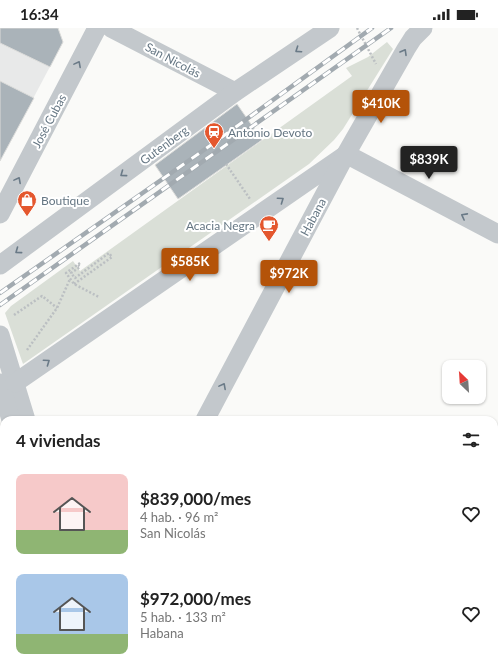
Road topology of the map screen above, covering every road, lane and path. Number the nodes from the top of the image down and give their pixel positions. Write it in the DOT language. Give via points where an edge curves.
graph roads {
  1 [pos="97,28"];
  2 [pos="112,28"];
  3 [pos="330,28"];
  4 [pos="356,28"];
  5 [pos="423,28"];
  6 [pos="384,74"];
  7 [pos="235,92"];
  8 [pos="346,154"];
  9 [pos="226,164"];
  10 [pos="254,204"];
  11 [pos="0,214"];
  12 [pos="498,234"];
  13 [pos="0,265"];
  14 [pos="70,279"];
  15 [pos="74,284"];
  16 [pos="99,297"];
  17 [pos="56,308"];
  18 [pos="14,315"];
  19 [pos="0,335"];
  20 [pos="27,351"];
  21 [pos="7,383"];
  22 [pos="11,416"];
  23 [pos="24,416"];
  24 [pos="207,416"];
  11 -- 1 [label="street, José Cubas, one-way"];
  2 -- 7 [label="street, San Nicolás"];
  3 -- 7 [label="street, Gutenberg, one-way"];
  4 -- 6 [label="path"];
  6 -- 5 [label="street, one-way"];
  6 -- 8 [label="street, Habana"];
  7 -- 13 [label="street, Gutenberg, one-way"];
  12 -- 8 [label="street, one-way"];
  21 -- 8 [label="street, one-way" via="248,223"];
  24 -- 8 [label="street, Habana, one-way"];
  9 -- 10 [label="path"];
  14 -- 15 [label="path"];
  14 -- 15 [label="path" via="66,273 79,264 80,267 71,273 74,278 110,253 112,257"];
  14 -- 17 [label="path"];
  15 -- 16 [label="path"];
  17 -- 18 [label="path" via="42,296"];
  17 -- 20 [label="path"];
  19 -- 21 [label="street"];
  21 -- 22 [label="street"];
  21 -- 23 [label="street"];
}
